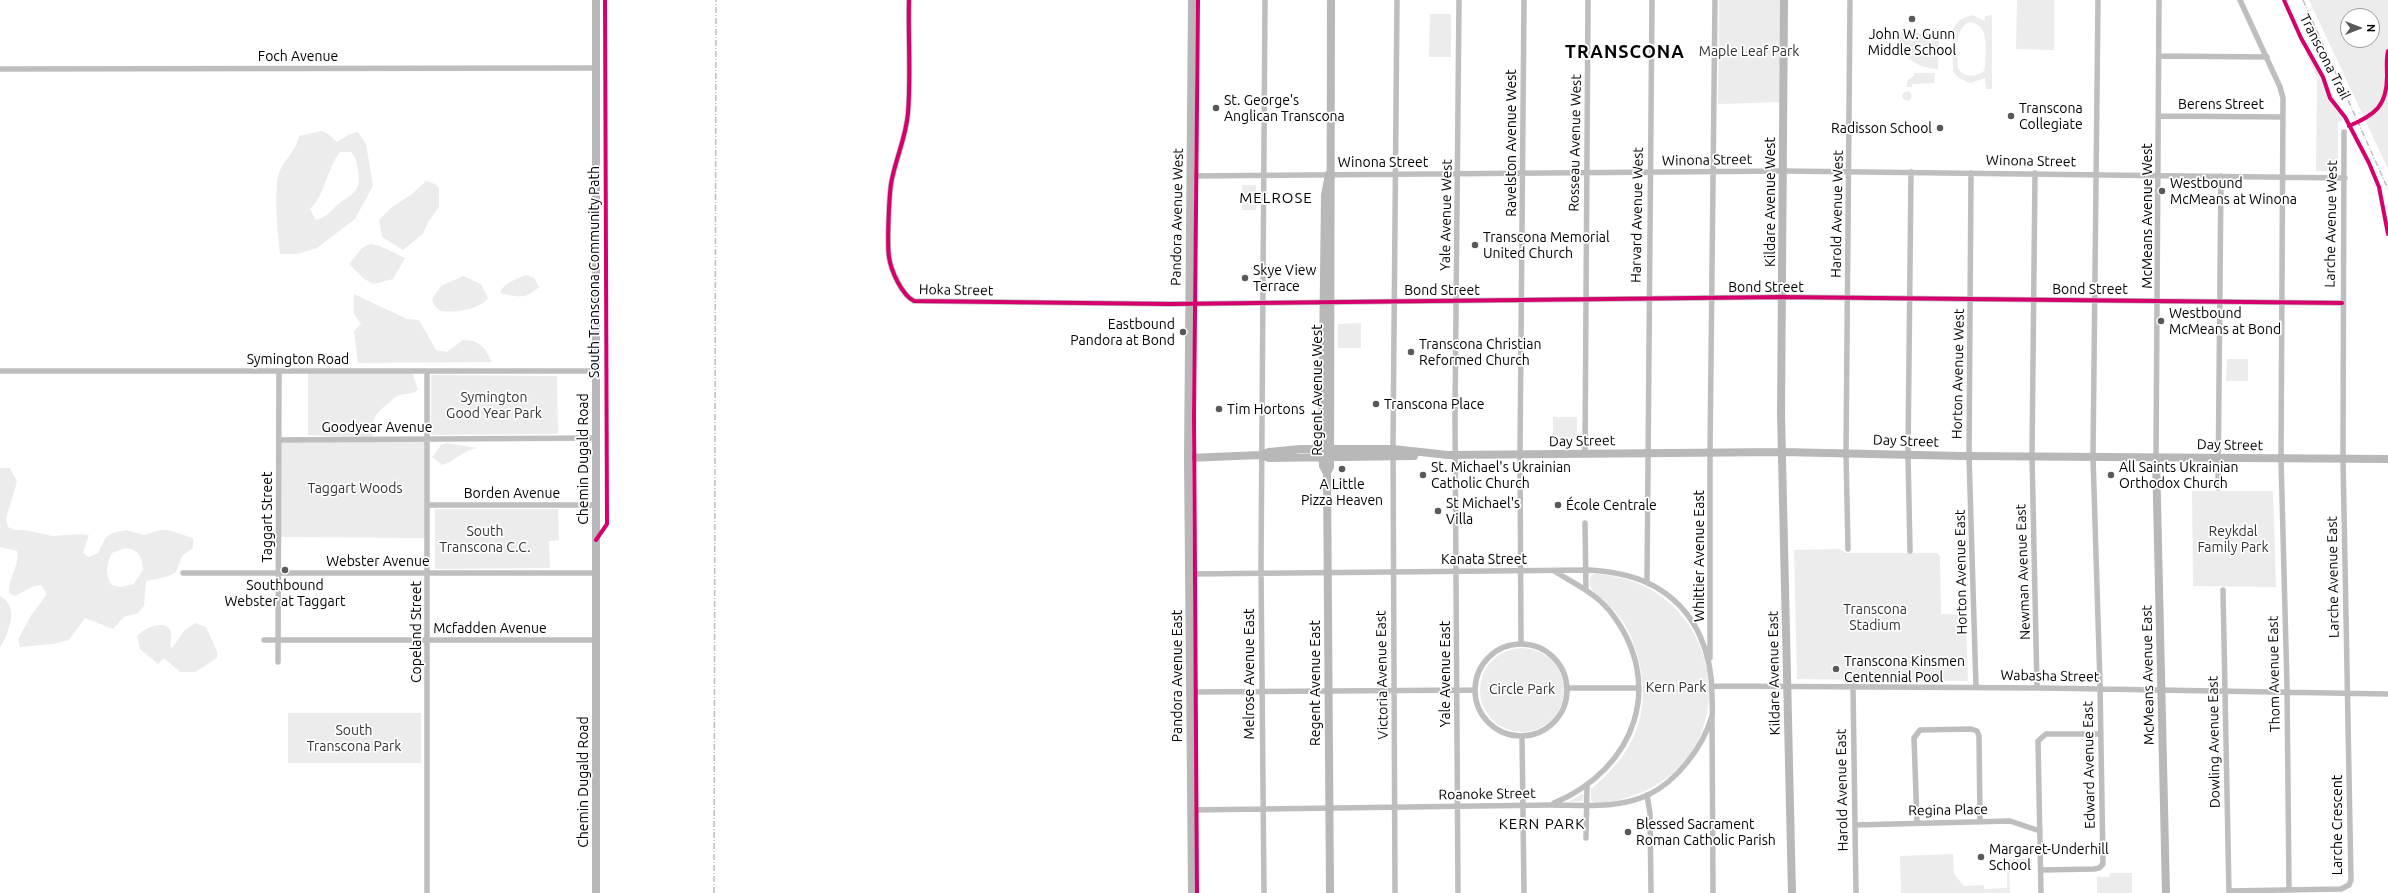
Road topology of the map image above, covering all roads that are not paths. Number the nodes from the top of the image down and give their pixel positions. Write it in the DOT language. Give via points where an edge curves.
graph roads {
  1 [pos="596,0"];
  2 [pos="909,0"];
  3 [pos="1192,0"];
  4 [pos="1265,0"];
  5 [pos="1331,0"];
  6 [pos="1397,0"];
  7 [pos="1459,0"];
  8 [pos="1524,0"];
  9 [pos="1588,0"];
  10 [pos="1652,0"];
  11 [pos="1715,0"];
  12 [pos="1784,0"];
  13 [pos="1850,0"];
  14 [pos="2098,0"];
  15 [pos="2159,0"];
  16 [pos="2240,0"];
  17 [pos="2160,56"];
  18 [pos="2267,56"];
  19 [pos="0,68"];
  20 [pos="596,68"];
  21 [pos="2159,116"];
  22 [pos="2283,117"];
  23 [pos="2344,132"];
  24 [pos="1783,171"];
  25 [pos="1849,171"];
  26 [pos="1523,172"];
  27 [pos="1586,172"];
  28 [pos="1713,172"];
  29 [pos="1911,172"];
  30 [pos="1458,173"];
  31 [pos="1650,173"];
  32 [pos="1971,173"];
  33 [pos="2035,173"];
  34 [pos="1329,174"];
  35 [pos="1395,174"];
  36 [pos="2097,174"];
  37 [pos="2159,174"];
  38 [pos="1263,175"];
  39 [pos="1190,176"];
  40 [pos="2220,176"];
  41 [pos="2282,177"];
  42 [pos="2344,178"];
  43 [pos="1782,297"];
  44 [pos="1648,298"];
  45 [pos="1711,298"];
  46 [pos="1848,298"];
  47 [pos="1585,299"];
  48 [pos="1909,299"];
  49 [pos="1523,300"];
  50 [pos="1971,300"];
  51 [pos="2032,300"];
  52 [pos="1394,301"];
  53 [pos="1456,301"];
  54 [pos="2094,301"];
  55 [pos="2158,301"];
  56 [pos="1327,302"];
  57 [pos="2220,302"];
  58 [pos="2282,302"];
  59 [pos="1189,303"];
  60 [pos="1263,303"];
  61 [pos="2342,303"];
  62 [pos="0,371"];
  63 [pos="279,371"];
  64 [pos="596,371"];
  65 [pos="427,372"];
  66 [pos="427,438"];
  67 [pos="596,438"];
  68 [pos="279,440"];
  69 [pos="1710,452"];
  70 [pos="1782,452"];
  71 [pos="1326,453"];
  72 [pos="1393,453"];
  73 [pos="1647,453"];
  74 [pos="1846,453"];
  75 [pos="1520,454"];
  76 [pos="1584,454"];
  77 [pos="1261,455"];
  78 [pos="1456,455"];
  79 [pos="1908,455"];
  80 [pos="1969,456"];
  81 [pos="2032,456"];
  82 [pos="2093,457"];
  83 [pos="2156,457"];
  84 [pos="1188,458"];
  85 [pos="2219,458"];
  86 [pos="2281,458"];
  87 [pos="2343,459"];
  88 [pos="2388,459"];
  89 [pos="1327,473"];
  90 [pos="2218,488"];
  91 [pos="427,505"];
  92 [pos="596,505"];
  93 [pos="1585,523"];
  94 [pos="1848,549"];
  95 [pos="1910,551"];
  96 [pos="1521,570"];
  97 [pos="1585,570"];
  98 [pos="1456,571"];
  99 [pos="1554,571"];
  100 [pos="1393,572"];
  101 [pos="183,573"];
  102 [pos="428,573"];
  103 [pos="596,573"];
  104 [pos="1261,573"];
  105 [pos="1327,573"];
  106 [pos="278,574"];
  107 [pos="1190,574"];
  108 [pos="1647,582"];
  109 [pos="1586,590"];
  110 [pos="2223,590"];
  111 [pos="264,640"];
  112 [pos="278,640"];
  113 [pos="427,640"];
  114 [pos="596,640"];
  115 [pos="1521,644"];
  116 [pos="1710,660"];
  117 [pos="278,662"];
  118 [pos="1787,685"];
  119 [pos="1712,686"];
  120 [pos="1853,686"];
  121 [pos="1567,688"];
  122 [pos="1638,688"];
  123 [pos="1976,688"];
  124 [pos="2037,688"];
  125 [pos="2100,689"];
  126 [pos="1328,690"];
  127 [pos="1395,690"];
  128 [pos="1456,690"];
  129 [pos="1475,690"];
  130 [pos="2162,690"];
  131 [pos="1262,691"];
  132 [pos="1190,692"];
  133 [pos="2225,692"];
  134 [pos="2287,692"];
  135 [pos="2347,693"];
  136 [pos="2388,694"];
  137 [pos="1712,716"];
  138 [pos="2100,734"];
  139 [pos="1522,736"];
  140 [pos="1587,786"];
  141 [pos="1646,795"];
  142 [pos="1550,804"];
  143 [pos="1523,805"];
  144 [pos="1586,806"];
  145 [pos="1457,807"];
  146 [pos="1329,808"];
  147 [pos="1395,808"];
  148 [pos="1262,809"];
  149 [pos="1192,810"];
  150 [pos="1980,821"];
  151 [pos="1917,823"];
  152 [pos="1855,824"];
  153 [pos="2040,830"];
  154 [pos="1586,838"];
  155 [pos="2041,870"];
  156 [pos="2289,889"];
  157 [pos="2229,892"];
  158 [pos="427,893"];
  159 [pos="596,893"];
  160 [pos="1192,893"];
  161 [pos="1264,893"];
  162 [pos="1330,893"];
  163 [pos="1395,893"];
  164 [pos="1458,893"];
  165 [pos="1524,893"];
  166 [pos="1651,893"];
  167 [pos="1713,893"];
  168 [pos="1792,893"];
  169 [pos="1856,893"];
  170 [pos="2041,893"];
  171 [pos="2166,893"];
  1 -- 20 [label="street, Chemin Dugald Road"];
  2 -- 59 [label="street, Hoka Street" via="908,113 891,185 889,256 892,268 909,299 918,302"];
  3 -- 39 [label="street, Pandora Avenue West"];
  4 -- 38 [label="street, Melrose Avenue East"];
  5 -- 34 [label="street, Regent Avenue West"];
  6 -- 35 [label="street, Victoria Avenue East"];
  7 -- 30 [label="street, Yale Avenue West"];
  8 -- 26 [label="street, Ravelston Avenue West"];
  9 -- 27 [label="street, Rosseau Avenue West"];
  10 -- 31 [label="street, Harvard Avenue West"];
  11 -- 28 [label="street, Whittier Avenue East"];
  12 -- 24 [label="street, Kildare Avenue West"];
  13 -- 25 [label="street, Harold Avenue West"];
  14 -- 36 [label="street, Edward Avenue East"];
  15 -- 17 [label="street, McMeans Avenue West"];
  16 -- 18 [label="street, Thom Avenue East"];
  17 -- 18 [label="street"];
  17 -- 21 [label="street, McMeans Avenue West"];
  18 -- 22 [label="street, Thom Avenue East" via="2280,87"];
  19 -- 20 [label="street, Foch Avenue"];
  20 -- 64 [label="street, Chemin Dugald Road"];
  21 -- 22 [label="street, Berens Street"];
  21 -- 37 [label="street, McMeans Avenue West"];
  22 -- 41 [label="street, Thom Avenue East"];
  23 -- 42 [label="street, Larche Avenue West"];
  24 -- 25 [label="street, Winona Street"];
  24 -- 28 [label="street, Winona Street"];
  24 -- 43 [label="street, Kildare Avenue West"];
  25 -- 29 [label="street, Winona Street"];
  25 -- 46 [label="street, Harold Avenue West"];
  26 -- 27 [label="street, Winona Street"];
  26 -- 30 [label="street, Winona Street"];
  26 -- 49 [label="street, Ravelston Avenue West"];
  27 -- 31 [label="street, Winona Street"];
  27 -- 47 [label="street, Rosseau Avenue West"];
  28 -- 31 [label="street, Winona Street"];
  28 -- 45 [label="street, Whittier Avenue East"];
  29 -- 32 [label="street, Winona Street"];
  29 -- 48 [label="street"];
  30 -- 35 [label="street, Winona Street"];
  30 -- 53 [label="street, Yale Avenue West"];
  31 -- 44 [label="street, Harvard Avenue West"];
  32 -- 33 [label="street, Winona Street"];
  32 -- 50 [label="street, Horton Avenue West"];
  33 -- 36 [label="street, Winona Street"];
  33 -- 51 [label="street, Newman Avenue East"];
  34 -- 35 [label="street, Winona Street"];
  34 -- 38 [label="street, Winona Street"];
  34 -- 56 [label="street, Regent Avenue West" via="1325,195"];
  35 -- 52 [label="street, Victoria Avenue East"];
  36 -- 37 [label="street, Winona Street"];
  36 -- 54 [label="street, Edward Avenue East"];
  37 -- 40 [label="street, Winona Street"];
  37 -- 55 [label="street, McMeans Avenue West"];
  38 -- 39 [label="street, Winona Street"];
  38 -- 60 [label="street, Melrose Avenue East"];
  39 -- 59 [label="street, Pandora Avenue West"];
  40 -- 41 [label="street, Winona Street"];
  40 -- 57 [label="street"];
  41 -- 42 [label="street, Winona Street"];
  41 -- 58 [label="street, Thom Avenue East"];
  42 -- 61 [label="street, Larche Avenue West"];
  43 -- 45 [label="street, Bond Street"];
  43 -- 46 [label="street, Bond Street"];
  43 -- 70 [label="street, Kildare Avenue West"];
  44 -- 45 [label="street, Bond Street"];
  44 -- 47 [label="street, Bond Street"];
  44 -- 73 [label="street, Harvard Avenue West"];
  45 -- 69 [label="street, Whittier Avenue East"];
  46 -- 48 [label="street, Bond Street"];
  46 -- 74 [label="street, Harold Avenue West"];
  47 -- 49 [label="street, Bond Street"];
  47 -- 76 [label="street, Rosseau Avenue West"];
  48 -- 50 [label="street, Bond Street"];
  48 -- 79 [label="street"];
  49 -- 53 [label="street, Bond Street"];
  49 -- 75 [label="street, Ravelston Avenue West"];
  50 -- 51 [label="street, Bond Street"];
  50 -- 80 [label="street, Horton Avenue West"];
  51 -- 54 [label="street, Bond Street"];
  51 -- 81 [label="street, Newman Avenue East"];
  52 -- 53 [label="street, Bond Street"];
  52 -- 56 [label="street, Bond Street"];
  52 -- 72 [label="street, Victoria Avenue East"];
  53 -- 78 [label="street, Yale Avenue West"];
  54 -- 55 [label="street, Bond Street"];
  54 -- 82 [label="street, Edward Avenue East"];
  55 -- 57 [label="street, Bond Street"];
  55 -- 83 [label="street, McMeans Avenue West"];
  56 -- 60 [label="street, Bond Street"];
  56 -- 71 [label="street, Regent Avenue West"];
  57 -- 58 [label="street, Bond Street"];
  57 -- 85 [label="street"];
  58 -- 61 [label="street, Bond Street"];
  58 -- 86 [label="street, Thom Avenue East"];
  59 -- 60 [label="street, Bond Street"];
  59 -- 84 [label="street, Pandora Avenue West"];
  60 -- 77 [label="street, Melrose Avenue East"];
  61 -- 87 [label="street, Larche Avenue West"];
  62 -- 63 [label="street, Symington Road"];
  63 -- 65 [label="street, Symington Road"];
  63 -- 68 [label="street, Taggart Street"];
  64 -- 65 [label="street, Symington Road"];
  64 -- 67 [label="street, Chemin Dugald Road"];
  65 -- 66 [label="street, Copeland Street"];
  66 -- 67 [label="street, Goodyear Avenue"];
  66 -- 68 [label="street, Goodyear Avenue"];
  66 -- 91 [label="street, Copeland Street"];
  67 -- 92 [label="street, Chemin Dugald Road"];
  68 -- 106 [label="street, Taggart Street"];
  69 -- 70 [label="street, Day Street"];
  69 -- 73 [label="street, Day Street"];
  69 -- 116 [label="street, Whittier Avenue East"];
  70 -- 74 [label="street, Day Street"];
  70 -- 118 [label="street, Kildare Avenue East"];
  71 -- 72 [label="street, Day Street"];
  71 -- 77 [label="street, Day Street" via="1269,458"];
  71 -- 89 [label="street, Regent Avenue West" via="1330,467"];
  72 -- 78 [label="street, Day Street"];
  72 -- 100 [label="street, Victoria Avenue East"];
  73 -- 76 [label="street, Day Street"];
  73 -- 108 [label="street, Harvard Avenue West"];
  74 -- 79 [label="street, Day Street"];
  74 -- 94 [label="street"];
  75 -- 76 [label="street, Day Street"];
  75 -- 78 [label="street, Day Street"];
  75 -- 96 [label="street, Ravelston Avenue West"];
  77 -- 84 [label="street, Day Street"];
  77 -- 104 [label="street, Melrose Avenue East"];
  78 -- 98 [label="street, Yale Avenue East"];
  79 -- 80 [label="street, Day Street"];
  79 -- 95 [label="street"];
  80 -- 81 [label="street, Day Street"];
  80 -- 123 [label="street, Horton Avenue East"];
  81 -- 82 [label="street, Day Street"];
  81 -- 124 [label="street, Newman Avenue East"];
  82 -- 83 [label="street, Day Street"];
  82 -- 125 [label="street, Edward Avenue East"];
  83 -- 85 [label="street, Day Street"];
  83 -- 130 [label="street, McMeans Avenue East"];
  84 -- 107 [label="street, Pandora Avenue East"];
  85 -- 86 [label="street, Day Street"];
  85 -- 90 [label="street"];
  86 -- 87 [label="street, Day Street"];
  86 -- 134 [label="street, Thom Avenue East"];
  87 -- 88 [label="street, Day Street"];
  87 -- 135 [label="street, Larche Avenue East"];
  89 -- 105 [label="street, Regent Avenue East"];
  91 -- 92 [label="street, Borden Avenue"];
  91 -- 102 [label="street, Copeland Street"];
  92 -- 103 [label="street, Chemin Dugald Road"];
  93 -- 97 [label="street"];
  96 -- 98 [label="street, Kanata Street"];
  96 -- 99 [label="street, Kanata Street"];
  96 -- 115 [label="street, Ravelston Avenue West"];
  97 -- 99 [label="street, Kanata Street"];
  97 -- 108 [label="street, Kanata Street" via="1607,571"];
  97 -- 109 [label="street"];
  98 -- 100 [label="street, Kanata Street"];
  98 -- 128 [label="street, Yale Avenue East"];
  99 -- 109 [label="street"];
  100 -- 105 [label="street, Kanata Street"];
  100 -- 127 [label="street, Victoria Avenue East"];
  101 -- 106 [label="street, Webster Avenue"];
  102 -- 103 [label="street, Webster Avenue"];
  102 -- 106 [label="street, Webster Avenue"];
  102 -- 113 [label="street, Copeland Street"];
  103 -- 114 [label="street, Chemin Dugald Road"];
  104 -- 105 [label="street, Kanata Street"];
  104 -- 107 [label="street, Kanata Street"];
  104 -- 131 [label="street, Melrose Avenue East"];
  105 -- 126 [label="street, Regent Avenue East"];
  106 -- 112 [label="street, Taggart Street"];
  107 -- 132 [label="street, Pandora Avenue East"];
  108 -- 116 [label="street, Kanata Street" via="1677,604 1693,624"];
  109 -- 122 [label="street" via="1608,608 1628,639 1636,666"];
  110 -- 133 [label="street, Dowling Avenue East"];
  111 -- 112 [label="street, Mcfadden Avenue"];
  112 -- 113 [label="street, Mcfadden Avenue"];
  112 -- 117 [label="street, Taggart Street"];
  113 -- 114 [label="street, Mcfadden Avenue"];
  113 -- 158 [label="street, Copeland Street"];
  114 -- 159 [label="street, Chemin Dugald Road"];
  115 -- 121 [label="street" via="1537,646 1551,655 1563,672"];
  115 -- 129 [label="street" via="1503,647 1488,657 1478,672"];
  116 -- 119 [label="street, Kanata Street"];
  118 -- 119 [label="street, Wabasha Street"];
  118 -- 120 [label="street, Wabasha Street"];
  118 -- 168 [label="street, Kildare Avenue East"];
  119 -- 137 [label="street, Roanoke Street"];
  120 -- 123 [label="street, Wabasha Street"];
  120 -- 152 [label="street, Harold Avenue East"];
  121 -- 122 [label="street"];
  121 -- 139 [label="street" via="1564,707 1553,722 1541,731"];
  122 -- 140 [label="street" via="1635,715 1625,743 1608,767"];
  123 -- 124 [label="street, Wabasha Street"];
  124 -- 125 [label="street, Wabasha Street"];
  125 -- 130 [label="street, Wabasha Street"];
  125 -- 138 [label="street, Edward Avenue East"];
  126 -- 127 [label="street"];
  126 -- 131 [label="street"];
  126 -- 146 [label="street, Regent Avenue East"];
  127 -- 128 [label="street"];
  127 -- 147 [label="street, Victoria Avenue East"];
  128 -- 129 [label="street"];
  128 -- 145 [label="street, Yale Avenue East"];
  129 -- 139 [label="street" via="1480,710 1489,723 1506,733"];
  130 -- 133 [label="street, Wabasha Street"];
  130 -- 171 [label="street, McMeans Avenue East"];
  131 -- 132 [label="street"];
  131 -- 148 [label="street, Melrose Avenue East"];
  132 -- 149 [label="street, Pandora Avenue East"];
  133 -- 134 [label="street, Wabasha Street"];
  133 -- 157 [label="street, Dowling Avenue East"];
  134 -- 135 [label="street, Wabasha Street"];
  134 -- 156 [label="street, Thom Avenue East"];
  135 -- 136 [label="street, Wabasha Street"];
  135 -- 156 [label="street, Larche Crescent" via="2351,880 2341,889"];
  137 -- 141 [label="street, Roanoke Street" via="1687,762 1666,783"];
  137 -- 167 [label="street"];
  138 -- 153 [label="street" via="2041,736 2038,741"];
  138 -- 155 [label="street, Edward Avenue East" via="2103,864 2094,869"];
  139 -- 143 [label="street"];
  140 -- 142 [label="street"];
  140 -- 144 [label="street"];
  141 -- 144 [label="street, Roanoke Street" via="1612,805"];
  141 -- 166 [label="street" via="1650,813"];
  142 -- 143 [label="street, Roanoke Street"];
  142 -- 144 [label="street, Roanoke Street"];
  143 -- 145 [label="street, Roanoke Street"];
  143 -- 165 [label="street"];
  144 -- 154 [label="street"];
  145 -- 147 [label="street, Roanoke Street"];
  145 -- 164 [label="street, Yale Avenue East"];
  146 -- 147 [label="street, Roanoke Street"];
  146 -- 148 [label="street, Roanoke Street"];
  146 -- 162 [label="street, Regent Avenue East"];
  147 -- 163 [label="street, Victoria Avenue East"];
  148 -- 149 [label="street, Roanoke Street"];
  148 -- 161 [label="street, Melrose Avenue East"];
  149 -- 160 [label="street, Pandora Avenue East"];
  150 -- 151 [label="street, Regina Place"];
  150 -- 151 [label="street" via="1977,731 1920,730 1914,738"];
  150 -- 153 [label="street, Regina Place" via="2010,821"];
  151 -- 152 [label="street, Regina Place"];
  152 -- 169 [label="street, Harold Avenue East"];
  153 -- 155 [label="street"];
  155 -- 170 [label="street"];
  156 -- 157 [label="street, Larche Crescent"];
}
